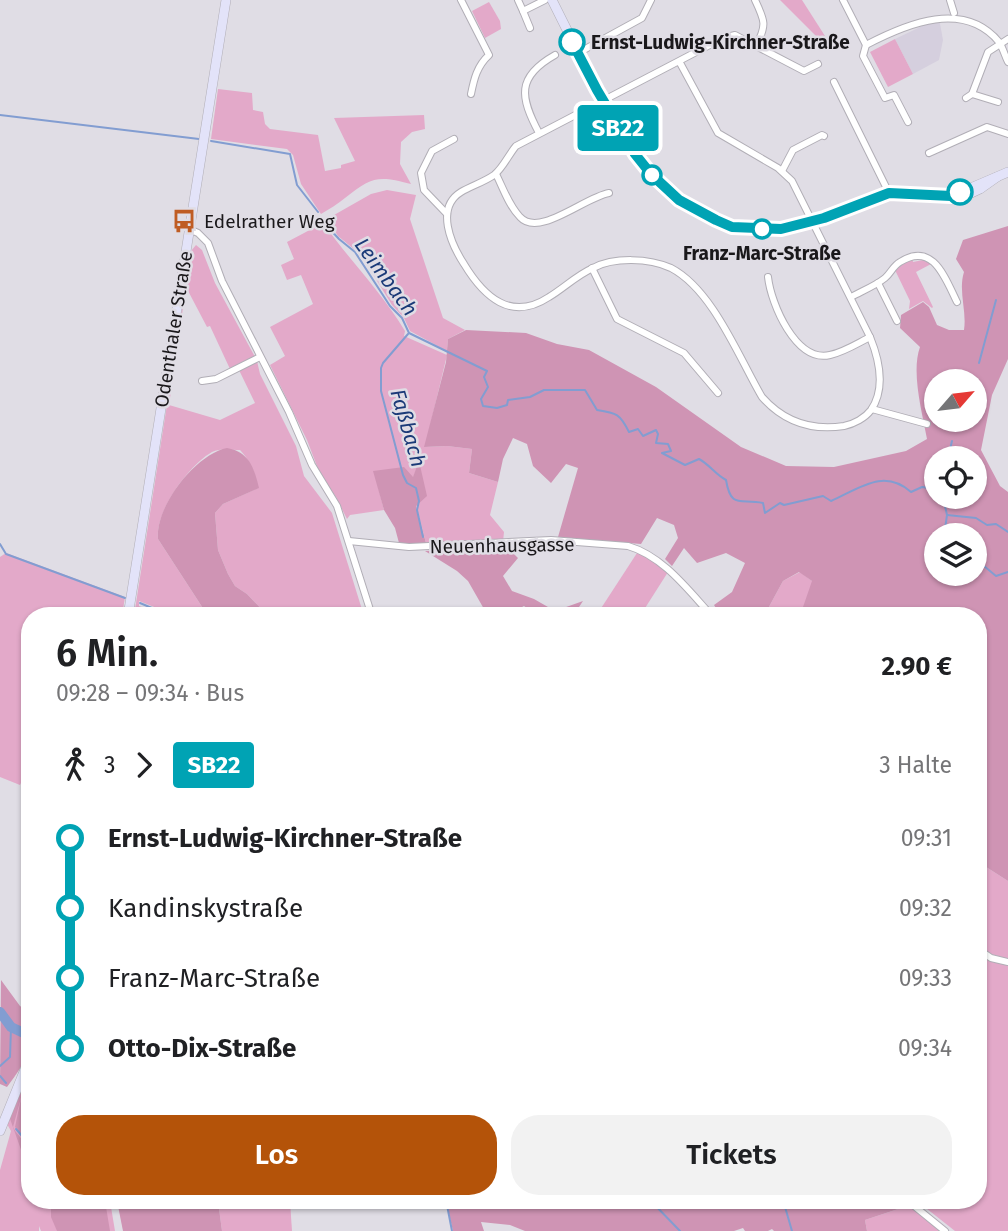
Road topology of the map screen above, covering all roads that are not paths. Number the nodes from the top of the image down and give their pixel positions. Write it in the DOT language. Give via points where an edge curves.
graph roads {
  1 [pos="226,0"];
  2 [pos="461,0"];
  3 [pos="517,0"];
  4 [pos="545,0"];
  5 [pos="551,0"];
  6 [pos="651,0"];
  7 [pos="755,0"];
  8 [pos="843,0"];
  9 [pos="950,0"];
  10 [pos="523,11"];
  11 [pos="954,13"];
  12 [pos="530,27"];
  13 [pos="1008,39"];
  14 [pos="1000,43"];
  15 [pos="866,45"];
  16 [pos="756,46"];
  17 [pos="578,53"];
  18 [pos="555,55"];
  19 [pos="679,61"];
  20 [pos="1008,62"];
  21 [pos="818,64"];
  22 [pos="834,82"];
  23 [pos="471,94"];
  24 [pos="603,101"];
  25 [pos="998,102"];
  26 [pos="908,122"];
  27 [pos="539,133"];
  28 [pos="1008,134"];
  29 [pos="824,136"];
  30 [pos="454,139"];
  31 [pos="929,153"];
  32 [pos="782,171"];
  33 [pos="1008,172"];
  34 [pos="496,174"];
  35 [pos="609,193"];
  36 [pos="889,193"];
  37 [pos="447,214"];
  38 [pos="812,222"];
  39 [pos="189,229"];
  40 [pos="592,268"];
  41 [pos="768,277"];
  42 [pos="877,283"];
  43 [pos="851,297"];
  44 [pos="957,302"];
  45 [pos="897,321"];
  46 [pos="870,337"];
  47 [pos="260,357"];
  48 [pos="202,381"];
  49 [pos="718,393"];
  50 [pos="872,409"];
  51 [pos="924,423"];
  52 [pos="349,541"];
  53 [pos="129,607"];
  54 [pos="369,607"];
  55 [pos="704,607"];
  56 [pos="987,955"];
  57 [pos="1008,962"];
  58 [pos="21,1078"];
  59 [pos="0,1130"];
  60 [pos="917,1209"];
  61 [pos="945,1231"];
  1 -- 39 [label="main road, Odenthaler Straße"];
  2 -- 23 [label="street" via="489,55 476,73"];
  3 -- 10 [label="street"];
  4 -- 10 [label="street"];
  5 -- 17 [label="main road"];
  6 -- 17 [label="street" via="642,18"];
  7 -- 16 [label="street" via="765,23"];
  8 -- 15 [label="street"];
  9 -- 11 [label="street"];
  10 -- 12 [label="street"];
  11 -- 14 [label="street" via="987,27"];
  11 -- 15 [label="street" via="907,23"];
  13 -- 14 [label="street"];
  14 -- 20 [label="street"];
  14 -- 25 [label="street" via="988,52 969,96"];
  15 -- 26 [label="street" via="863,57 885,98 894,95"];
  16 -- 19 [label="street" via="735,35"];
  16 -- 21 [label="street" via="804,71"];
  17 -- 24 [label="main road"];
  18 -- 27 [label="street" via="536,68 525,88 527,112"];
  19 -- 24 [label="street"];
  19 -- 32 [label="street" via="718,133"];
  22 -- 36 [label="street"];
  24 -- 27 [label="street"];
  24 -- 38 [label="main road" via="627,144 651,174 699,212 732,227 749,229 781,229"];
  27 -- 34 [label="street" via="516,146"];
  28 -- 31 [label="street" via="987,127"];
  29 -- 32 [label="street" via="793,150"];
  30 -- 37 [label="street" via="432,151 421,173 424,190"];
  32 -- 38 [label="street" via="792,181"];
  33 -- 36 [label="main road" via="951,196"];
  34 -- 35 [label="street" via="520,219 531,225 546,223"];
  34 -- 37 [label="street" via="458,194"];
  36 -- 38 [label="main road"];
  37 -- 40 [label="street" via="451,240 464,265 500,303 517,309 546,299"];
  38 -- 43 [label="street"];
  39 -- 47 [label="street" via="208,243"];
  39 -- 53 [label="main road, Odenthaler Straße"];
  40 -- 49 [label="street" via="617,319 684,353"];
  40 -- 50 [label="street" via="635,260 670,268 691,283 762,397 789,419 807,426 837,427 851,424"];
  41 -- 46 [label="street" via="769,292 793,338 813,354 831,355"];
  42 -- 43 [label="street"];
  42 -- 44 [label="street" via="901,261 921,256 936,263"];
  42 -- 45 [label="street"];
  43 -- 46 [label="street"];
  46 -- 50 [label="street" via="880,384"];
  47 -- 48 [label="street" via="216,379"];
  47 -- 52 [label="street" via="337,506"];
  50 -- 51 [label="street"];
  52 -- 54 [label="street"];
  52 -- 55 [label="street, Neuenhausgasse" via="409,547 551,540 628,546 655,559"];
  56 -- 57 [label="street"];
  58 -- 59 [label="main road"];
  60 -- 61 [label="street"];
}
